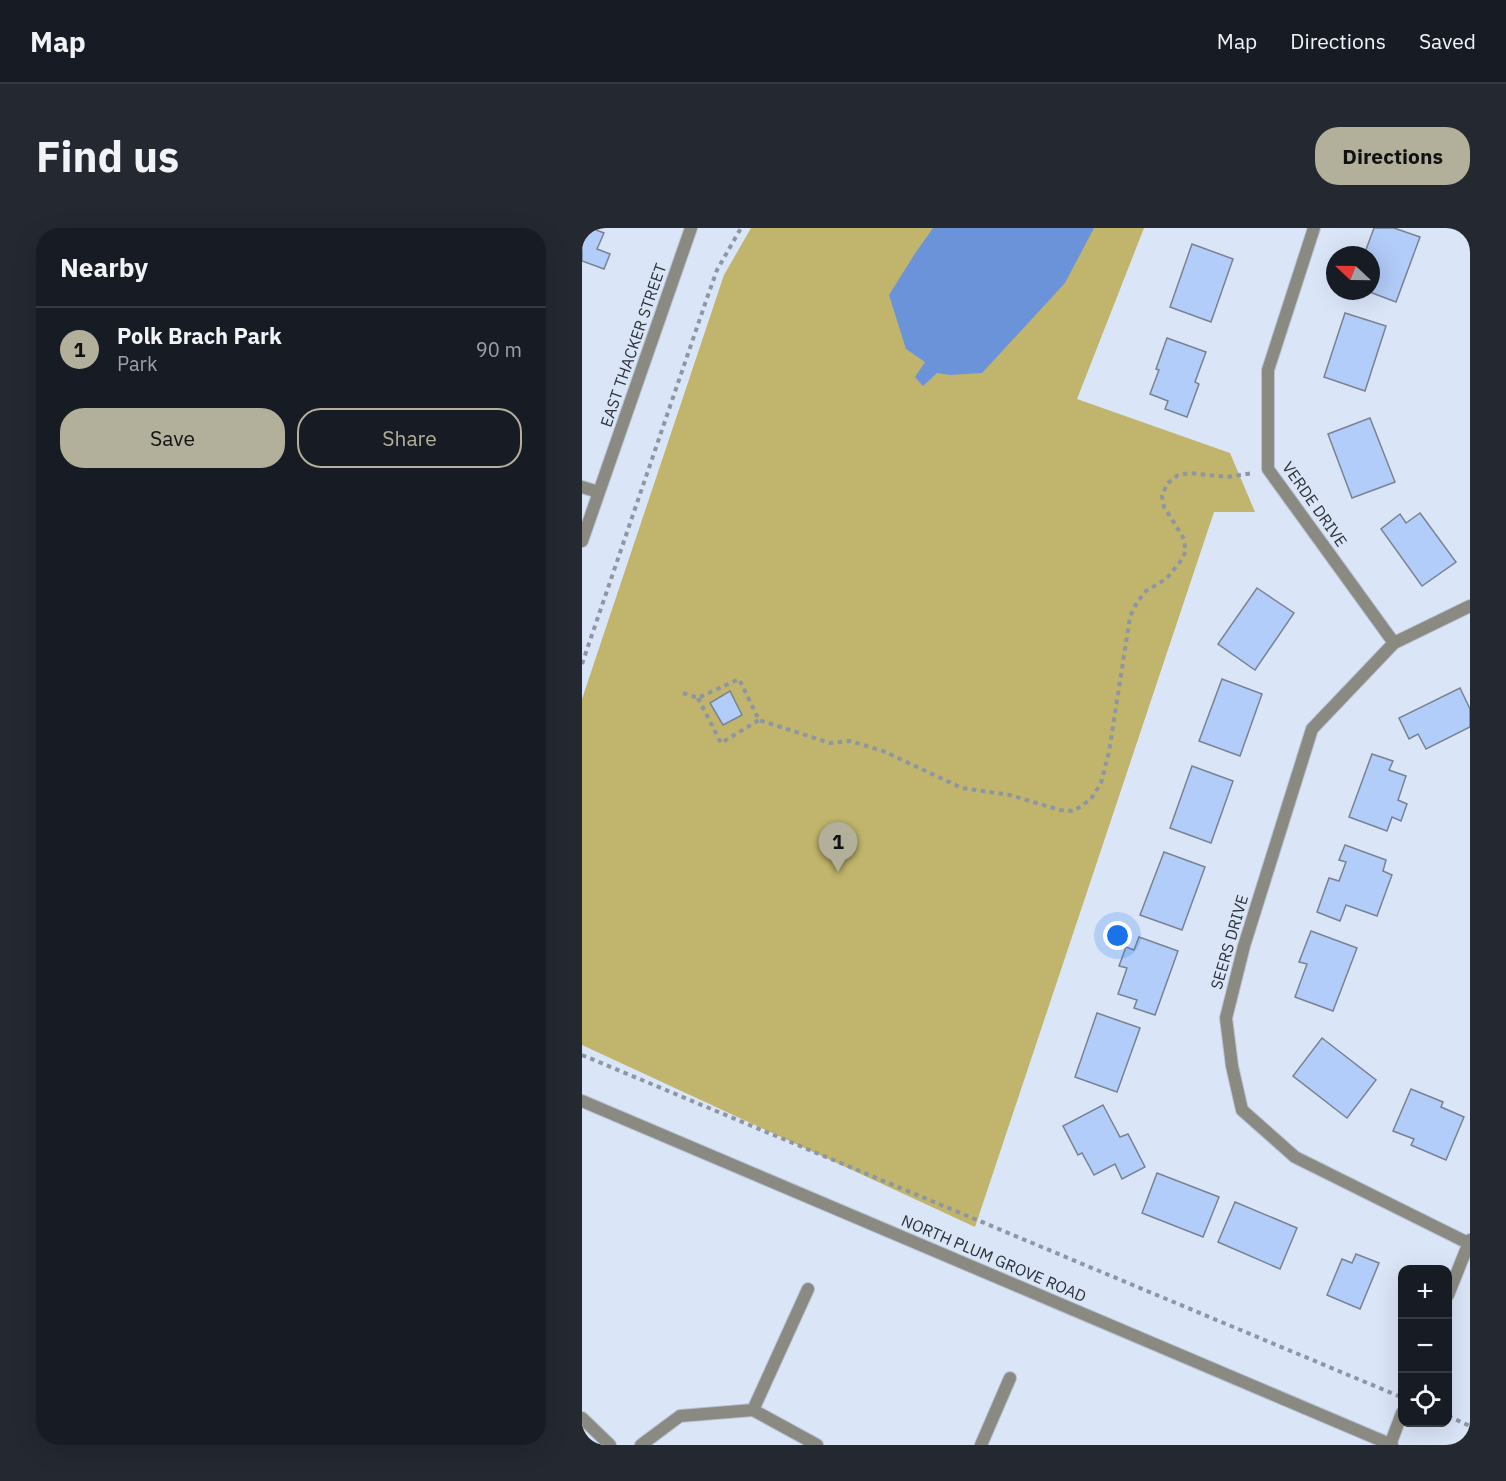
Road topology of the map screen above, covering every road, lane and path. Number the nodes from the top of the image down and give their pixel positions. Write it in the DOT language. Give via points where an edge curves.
graph roads {
  1 [pos="691,228"];
  2 [pos="741,228"];
  3 [pos="1314,228"];
  4 [pos="1268,469"];
  5 [pos="582,487"];
  6 [pos="598,492"];
  7 [pos="582,541"];
  8 [pos="1470,606"];
  9 [pos="1394,643"];
  10 [pos="582,664"];
  11 [pos="683,693"];
  12 [pos="698,698"];
  13 [pos="759,720"];
  14 [pos="582,1055"];
  15 [pos="582,1101"];
  16 [pos="1469,1242"];
  17 [pos="1452,1285"];
  18 [pos="808,1289"];
  19 [pos="1010,1378"];
  20 [pos="1398,1395"];
  21 [pos="753,1410"];
  22 [pos="582,1418"];
  23 [pos="1452,1418"];
  24 [pos="1398,1425"];
  25 [pos="1470,1426"];
  26 [pos="610,1445"];
  27 [pos="641,1445"];
  28 [pos="817,1445"];
  29 [pos="981,1445"];
  30 [pos="1391,1445"];
  1 -- 6 [label="street, EAST THACKER STREET"];
  2 -- 10 [label="path" via="717,270"];
  3 -- 4 [label="street, VERDE DRIVE" via="1268,370"];
  4 -- 9 [label="street, VERDE DRIVE"];
  4 -- 13 [label="path" via="1227,477 1190,473 1178,475 1167,484 1162,496 1164,507 1183,537 1186,551 1166,579 1146,591 1130,617 1101,783 1091,799 1074,811 962,788 883,751 850,741 830,743"];
  5 -- 6 [label="street"];
  6 -- 7 [label="street, EAST THACKER STREET"];
  8 -- 9 [label="street, SEERS DRIVE"];
  9 -- 16 [label="street, SEERS DRIVE" via="1312,729 1244,946 1226,1018 1232,1066 1242,1110 1295,1157"];
  11 -- 12 [label="path"];
  12 -- 13 [label="path" via="739,679"];
  12 -- 13 [label="path" via="721,743"];
  14 -- 20 [label="path"];
  15 -- 30 [label="street, NORTH PLUM GROVE ROAD"];
  16 -- 17 [label="street"];
  18 -- 21 [label="street"];
  19 -- 29 [label="street"];
  21 -- 27 [label="street" via="680,1416"];
  21 -- 28 [label="street"];
  22 -- 26 [label="street"];
  23 -- 25 [label="path"];
  24 -- 30 [label="street"];
}
